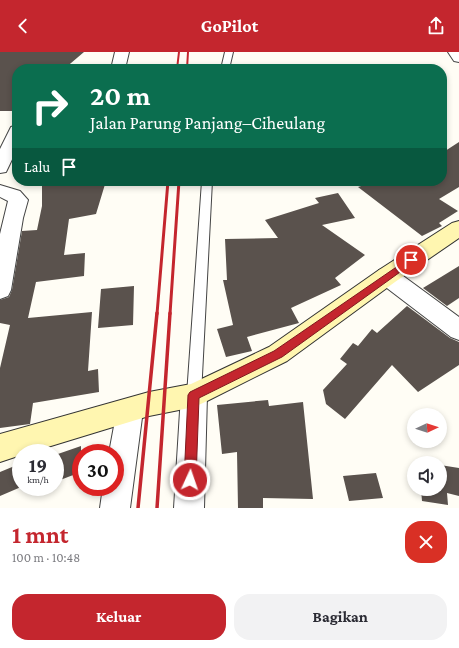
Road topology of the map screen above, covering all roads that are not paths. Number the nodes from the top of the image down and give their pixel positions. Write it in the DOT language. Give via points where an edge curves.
graph roads {
  1 [pos="122,52"];
  2 [pos="229,52"];
  3 [pos="455,52"];
  4 [pos="459,58"];
  5 [pos="119,64"];
  6 [pos="226,64"];
  7 [pos="12,141"];
  8 [pos="0,168"];
  9 [pos="207,186"];
  10 [pos="0,191"];
  11 [pos="459,228"];
  12 [pos="387,276"];
  13 [pos="0,290"];
  14 [pos="459,330"];
  15 [pos="194,395"];
  16 [pos="130,410"];
  17 [pos="0,448"];
  18 [pos="115,508"];
  19 [pos="189,508"];
  1 -- 5 [label="street"];
  2 -- 6 [label="lane"];
  3 -- 4 [label="street"];
  7 -- 8 [label="street"];
  9 -- 15 [label="lane"];
  10 -- 13 [label="street" via="13,195 18,200"];
  11 -- 12 [label="street"];
  12 -- 14 [label="street"];
  12 -- 15 [label="street" via="278,354"];
  15 -- 16 [label="street"];
  15 -- 19 [label="street"];
  16 -- 17 [label="street"];
  16 -- 18 [label="street"];
}
